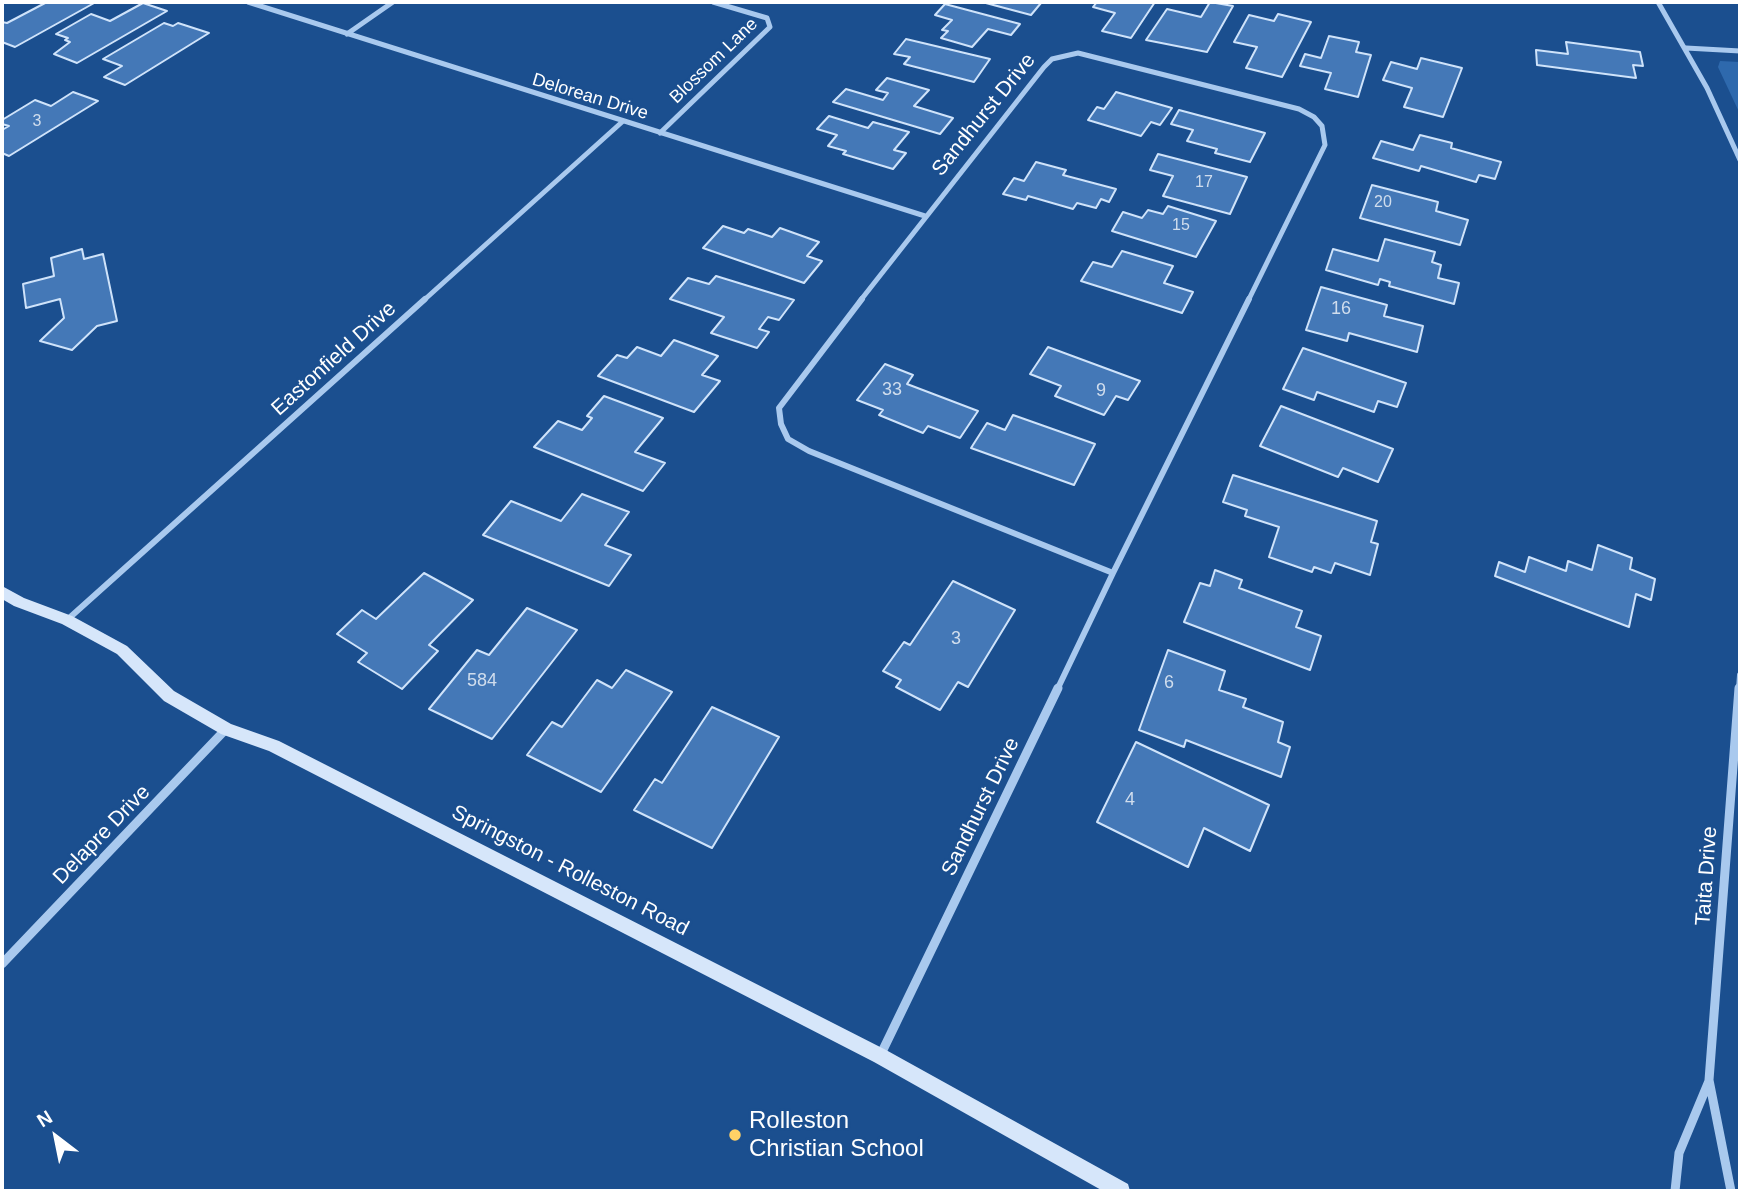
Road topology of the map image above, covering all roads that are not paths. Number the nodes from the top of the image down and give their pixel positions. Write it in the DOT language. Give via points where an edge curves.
graph roads {
  1 [pos="248,2"];
  2 [pos="393,2"];
  3 [pos="713,2"];
  4 [pos="1658,2"];
  5 [pos="347,34"];
  6 [pos="1686,48"];
  7 [pos="1740,51"];
  8 [pos="622,122"];
  9 [pos="660,133"];
  10 [pos="1740,160"];
  11 [pos="925,216"];
  12 [pos="1113,573"];
  13 [pos="2,592"];
  14 [pos="67,620"];
  15 [pos="1740,675"];
  16 [pos="226,729"];
  17 [pos="2,964"];
  18 [pos="880,1056"];
  19 [pos="1709,1080"];
  20 [pos="1121,1191"];
  21 [pos="1675,1191"];
  22 [pos="1731,1191"];
  1 -- 5 [label="street, Delorean Drive"];
  2 -- 5 [label="street"];
  3 -- 9 [label="street, Blossom Lane" via="767,18 770,27"];
  4 -- 6 [label="street"];
  5 -- 8 [label="street, Delorean Drive"];
  6 -- 7 [label="street"];
  6 -- 10 [label="street"];
  8 -- 9 [label="street, Delorean Drive"];
  8 -- 14 [label="street, Eastonfield Drive"];
  9 -- 11 [label="street, Delorean Drive"];
  11 -- 12 [label="street, Sandhurst Drive" via="779,408 788,439"];
  11 -- 12 [label="street, Sandhurst Drive" via="1044,67 1063,55 1094,55 1279,104 1307,113 1322,125 1325,145"];
  12 -- 18 [label="street, Sandhurst Drive"];
  13 -- 14 [label="main road, Springston - Rolleston Road"];
  14 -- 16 [label="main road, Springston - Rolleston Road" via="122,650 169,696"];
  15 -- 19 [label="street, Taita Drive"];
  16 -- 17 [label="street, Delapre Drive"];
  16 -- 18 [label="main road, Springston - Rolleston Road" via="274,746"];
  18 -- 20 [label="main road, Springston - Rolleston Road"];
  19 -- 21 [label="street, Taita Drive" via="1679,1153"];
  19 -- 22 [label="street, Taita Drive"];
}
